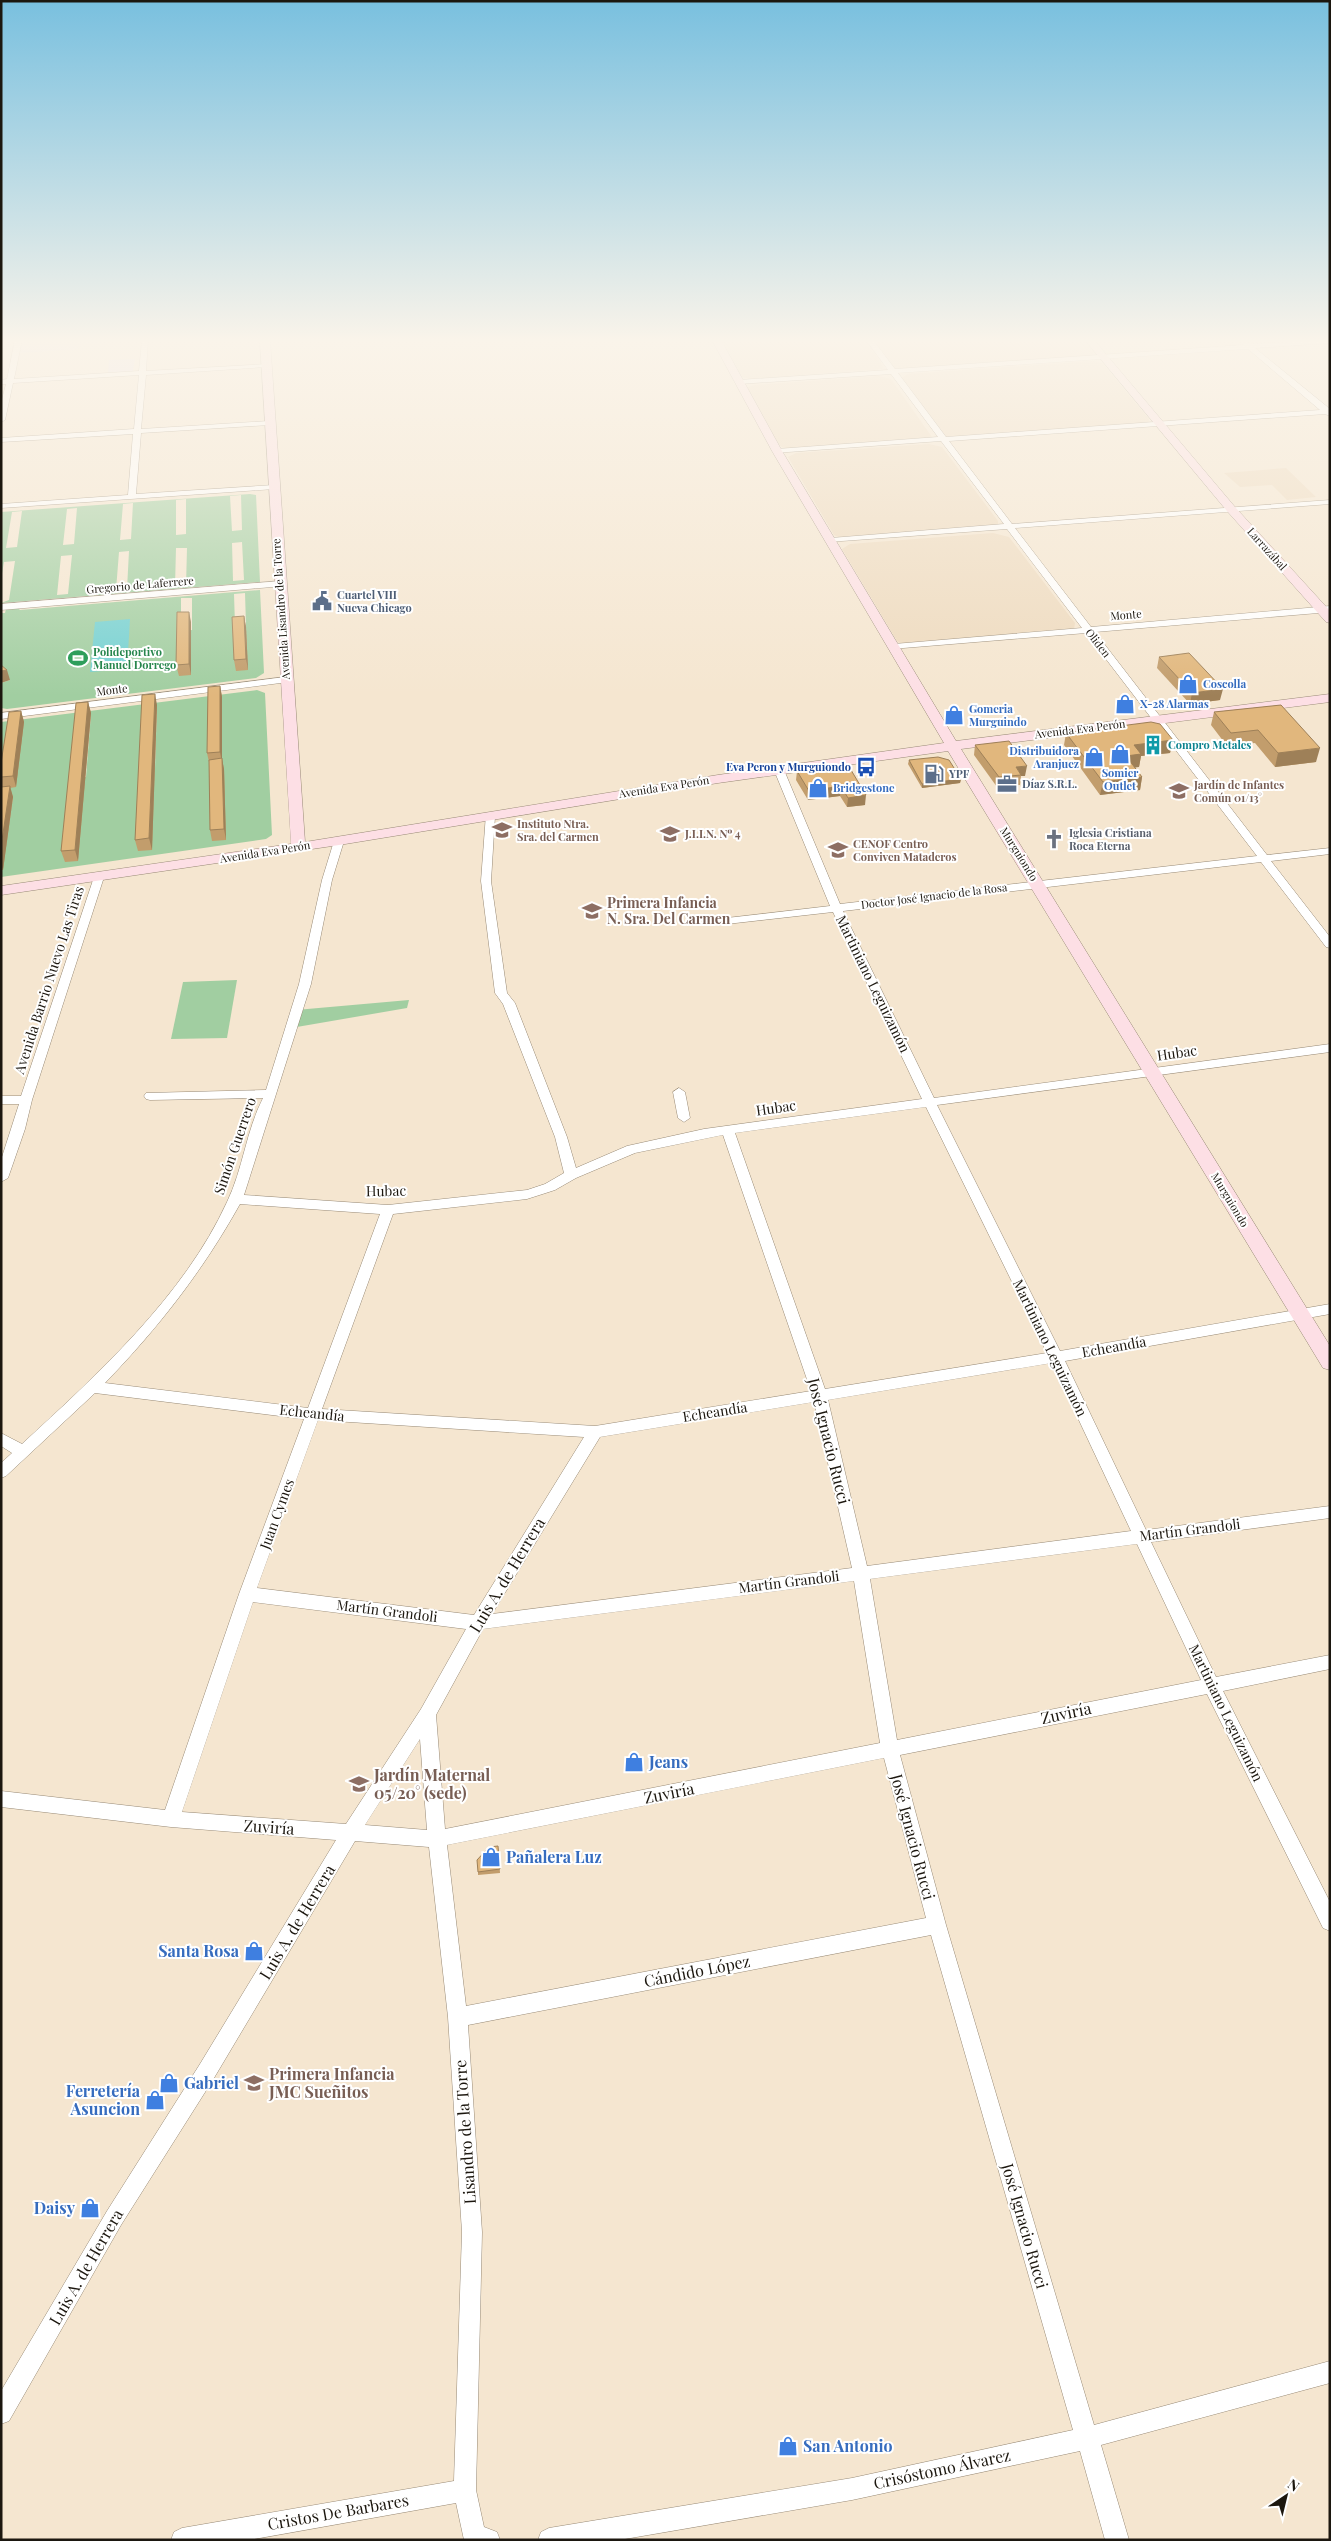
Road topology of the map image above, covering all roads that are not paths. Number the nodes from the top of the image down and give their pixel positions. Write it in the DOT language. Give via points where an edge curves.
graph roads {
  1 [pos="135,459"];
  2 [pos="272,459"];
  3 [pos="782,459"];
  4 [pos="958,459"];
  5 [pos="1188,459"];
  6 [pos="274,487"];
  7 [pos="132,497"];
  8 [pos="1330,502"];
  9 [pos="1,506"];
  10 [pos="1231,509"];
  11 [pos="1008,526"];
  12 [pos="831,540"];
  13 [pos="281,584"];
  14 [pos="1,607"];
  15 [pos="1327,613"];
  16 [pos="1088,630"];
  17 [pos="894,647"];
  18 [pos="286,680"];
  19 [pos="1330,698"];
  20 [pos="1,716"];
  21 [pos="1158,719"];
  22 [pos="952,746"];
  23 [pos="778,770"];
  24 [pos="490,816"];
  25 [pos="339,841"];
  26 [pos="298,847"];
  27 [pos="1330,851"];
  28 [pos="1263,860"];
  29 [pos="99,877"];
  30 [pos="1038,884"];
  31 [pos="1,891"];
  32 [pos="836,907"];
  33 [pos="718,922"];
  34 [pos="1330,945"];
  35 [pos="1330,1048"];
  36 [pos="1152,1073"];
  37 [pos="679,1092"];
  38 [pos="271,1094"];
  39 [pos="150,1096"];
  40 [pos="1,1100"];
  41 [pos="26,1100"];
  42 [pos="930,1103"];
  43 [pos="684,1118"];
  44 [pos="728,1130"];
  45 [pos="571,1175"];
  46 [pos="1,1178"];
  47 [pos="235,1200"];
  48 [pos="388,1210"];
  49 [pos="1330,1309"];
  50 [pos="1299,1314"];
  51 [pos="1056,1357"];
  52 [pos="1330,1363"];
  53 [pos="95,1387"];
  54 [pos="820,1395"];
  55 [pos="314,1414"];
  56 [pos="595,1432"];
  57 [pos="1,1439"];
  58 [pos="23,1452"];
  59 [pos="1,1472"];
  60 [pos="1330,1512"];
  61 [pos="1140,1537"];
  62 [pos="861,1573"];
  63 [pos="247,1594"];
  64 [pos="478,1623"];
  65 [pos="1330,1662"];
  66 [pos="1211,1684"];
  67 [pos="427,1714"];
  68 [pos="890,1749"];
  69 [pos="1,1799"];
  70 [pos="171,1819"];
  71 [pos="350,1833"];
  72 [pos="437,1839"];
  73 [pos="1330,1922"];
  74 [pos="937,1925"];
  75 [pos="458,2017"];
  76 [pos="1330,2372"];
  77 [pos="1,2413"];
  78 [pos="1086,2438"];
  79 [pos="465,2490"];
  80 [pos="182,2540"];
  81 [pos="489,2540"];
  82 [pos="549,2540"];
  83 [pos="1117,2540"];
  1 -- 7 [label="street"];
  2 -- 6 [label="street, Avenida Lisandro de la Torre"];
  3 -- 12 [label="street, Murguiondo"];
  4 -- 11 [label="street, Oliden"];
  5 -- 10 [label="street, Larrazábal"];
  6 -- 7 [label="street"];
  6 -- 13 [label="street, Avenida Lisandro de la Torre"];
  7 -- 9 [label="street"];
  8 -- 10 [label="street"];
  10 -- 11 [label="street"];
  10 -- 15 [label="street, Larrazábal"];
  11 -- 12 [label="street"];
  11 -- 16 [label="street, Oliden"];
  12 -- 17 [label="street, Murguiondo"];
  13 -- 14 [label="street, Gregorio de Laferrere"];
  13 -- 18 [label="street, Avenida Lisandro de la Torre"];
  15 -- 16 [label="street, Monte"];
  16 -- 17 [label="street, Monte"];
  16 -- 21 [label="street, Oliden"];
  17 -- 22 [label="street, Murguiondo"];
  18 -- 20 [label="street, Monte"];
  18 -- 26 [label="main road, Avenida Lisandro de la Torre"];
  19 -- 21 [label="street, Avenida Eva Perón"];
  21 -- 22 [label="street, Avenida Eva Perón"];
  21 -- 28 [label="street, Oliden"];
  22 -- 23 [label="main road, Avenida Eva Perón"];
  22 -- 30 [label="street, Murguiondo"];
  23 -- 24 [label="main road, Avenida Eva Perón"];
  23 -- 32 [label="street, Martiniano Leguizamón"];
  24 -- 25 [label="main road, Avenida Eva Perón"];
  24 -- 45 [label="street" via="486,881 501,993 509,1003 558,1128"];
  25 -- 26 [label="main road, Avenida Eva Perón"];
  25 -- 38 [label="street, Simón Guerrero" via="327,880 305,984"];
  26 -- 29 [label="street, Avenida Eva Perón"];
  27 -- 28 [label="street, Doctor José Ignacio de la Rosa"];
  28 -- 30 [label="street, Doctor José Ignacio de la Rosa"];
  28 -- 34 [label="street, Oliden"];
  29 -- 31 [label="street, Avenida Eva Perón"];
  29 -- 41 [label="street, Avenida Barrio Nuevo Las Tiras"];
  30 -- 32 [label="street, Doctor José Ignacio de la Rosa"];
  30 -- 36 [label="street, Murguiondo"];
  32 -- 33 [label="street, Doctor José Ignacio de la Rosa"];
  32 -- 42 [label="street, Martiniano Leguizamón"];
  35 -- 36 [label="street, Hubac"];
  36 -- 42 [label="street, Hubac"];
  36 -- 50 [label="street, Murguiondo"];
  37 -- 43 [label="street"];
  38 -- 39 [label="street"];
  38 -- 47 [label="street, Simón Guerrero"];
  40 -- 41 [label="street"];
  41 -- 46 [label="street, Avenida Barrio Nuevo Las Tiras"];
  42 -- 44 [label="street, Hubac"];
  42 -- 51 [label="street, Martiniano Leguizamón"];
  44 -- 45 [label="street, Hubac" via="632,1149"];
  44 -- 54 [label="street, José Ignacio Rucci"];
  45 -- 48 [label="street, Hubac" via="550,1187 526,1194"];
  47 -- 48 [label="street, Hubac"];
  47 -- 53 [label="street, Simón Guerrero" via="184,1286"];
  48 -- 55 [label="street, Juan Cymes"];
  49 -- 50 [label="street, Echeandía"];
  50 -- 51 [label="street, Echeandía"];
  50 -- 52 [label="street, Murguiondo"];
  51 -- 54 [label="street, Echeandía"];
  51 -- 61 [label="street, Martiniano Leguizamón"];
  53 -- 55 [label="street, Echeandía"];
  53 -- 58 [label="street, Simón Guerrero"];
  54 -- 56 [label="street, Echeandía"];
  54 -- 62 [label="street, José Ignacio Rucci"];
  55 -- 56 [label="street, Echeandía"];
  55 -- 63 [label="street, Juan Cymes"];
  56 -- 64 [label="street, Luis A. de Herrera"];
  57 -- 58 [label="street"];
  58 -- 59 [label="street, Simón Guerrero"];
  60 -- 61 [label="street, Martín Grandoli"];
  61 -- 62 [label="street, Martín Grandoli"];
  61 -- 66 [label="street, Martiniano Leguizamón"];
  62 -- 64 [label="street, Martín Grandoli"];
  62 -- 68 [label="street, José Ignacio Rucci"];
  63 -- 64 [label="street, Martín Grandoli"];
  63 -- 70 [label="street, Juan Cymes"];
  64 -- 67 [label="street, Luis A. de Herrera"];
  65 -- 66 [label="street, Zuviría"];
  66 -- 68 [label="street, Zuviría"];
  66 -- 73 [label="street, Martiniano Leguizamón"];
  67 -- 71 [label="street, Luis A. de Herrera"];
  67 -- 72 [label="street, Lisandro de la Torre"];
  68 -- 72 [label="street, Zuviría"];
  68 -- 74 [label="street, José Ignacio Rucci"];
  69 -- 70 [label="street, Zuviría"];
  70 -- 71 [label="street, Zuviría"];
  71 -- 72 [label="street, Zuviría"];
  71 -- 77 [label="street, Luis A. de Herrera" via="212,2063 114,2218"];
  72 -- 75 [label="street, Lisandro de la Torre"];
  74 -- 75 [label="street, Cándido López"];
  74 -- 78 [label="street, José Ignacio Rucci"];
  75 -- 79 [label="street, Lisandro de la Torre" via="472,2232"];
  76 -- 78 [label="street, Crisóstomo Álvarez"];
  78 -- 82 [label="street, Crisóstomo Álvarez" via="852,2489"];
  78 -- 83 [label="street, José Ignacio Rucci"];
  79 -- 80 [label="street, Cristos De Barbares"];
  79 -- 81 [label="street, Lisandro de la Torre" via="474,2535"];
}
